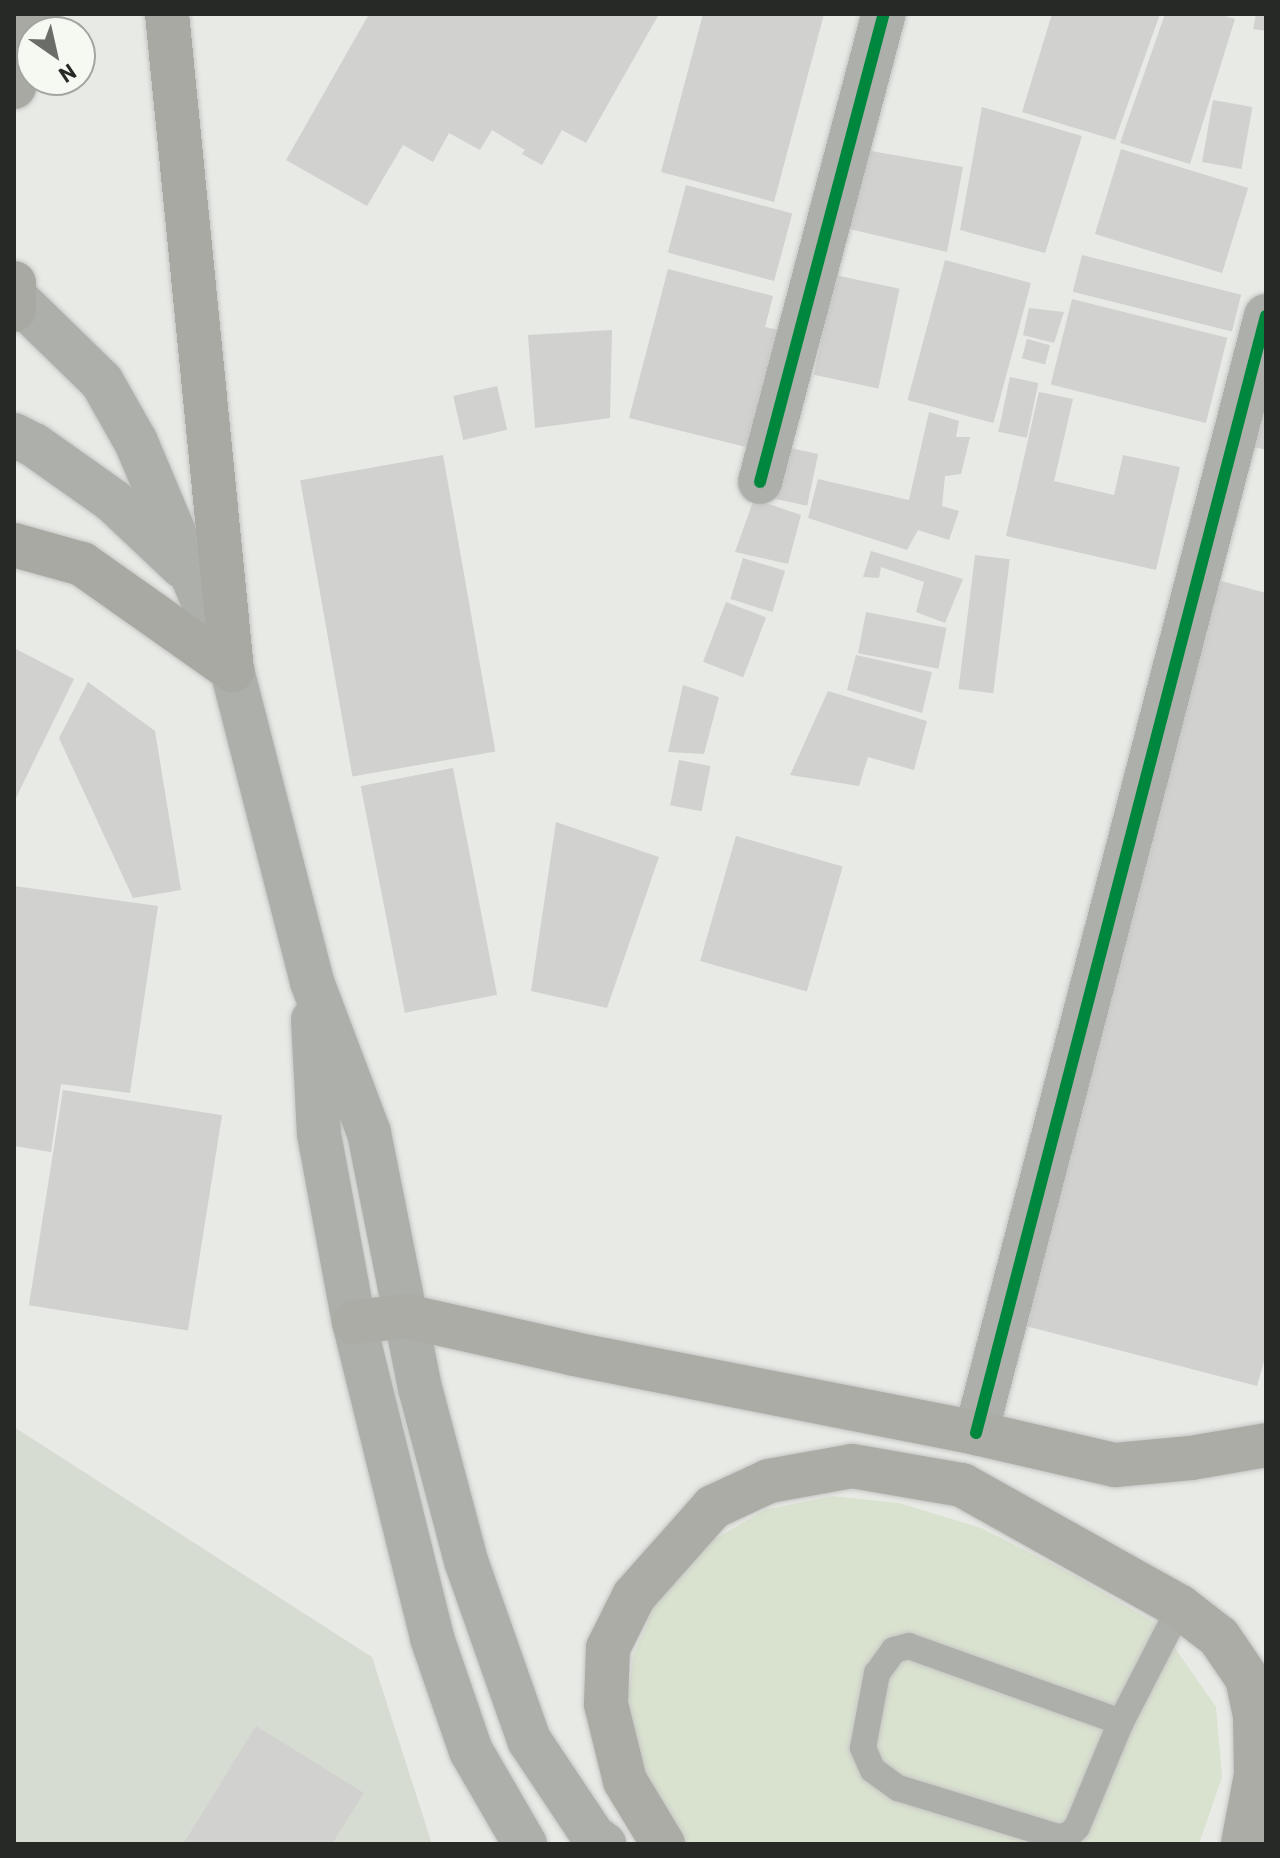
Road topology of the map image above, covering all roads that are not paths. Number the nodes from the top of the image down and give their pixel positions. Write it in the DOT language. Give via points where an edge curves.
graph roads {
  1 [pos="38,14"];
  2 [pos="167,14"];
  3 [pos="884,14"];
  4 [pos="14,87"];
  5 [pos="15,297"];
  6 [pos="1266,316"];
  7 [pos="14,435"];
  8 [pos="760,482"];
  9 [pos="14,545"];
  10 [pos="192,576"];
  11 [pos="232,670"];
  12 [pos="312,982"];
  13 [pos="406,1316"];
  14 [pos="354,1322"];
  15 [pos="976,1433"];
  16 [pos="1266,1445"];
  17 [pos="1180,1607"];
  18 [pos="1121,1722"];
  19 [pos="525,1844"];
  20 [pos="604,1844"];
  21 [pos="663,1844"];
  22 [pos="1243,1844"];
  1 -- 4 [label="main road"];
  2 -- 11 [label="main road"];
  3 -- 8 [label="street"];
  5 -- 10 [label="main road" via="102,382 136,442"];
  6 -- 15 [label="street"];
  7 -- 10 [label="main road" via="113,501"];
  9 -- 11 [label="main road" via="82,564"];
  10 -- 11 [label="main road"];
  11 -- 12 [label="main road"];
  12 -- 13 [label="main road" via="369,1133"];
  12 -- 14 [label="main road" via="319,1134"];
  13 -- 14 [label="highway"];
  13 -- 15 [label="highway"];
  13 -- 20 [label="main road" via="466,1561 529,1740 593,1836"];
  14 -- 19 [label="main road" via="432,1638 471,1751"];
  15 -- 16 [label="highway" via="1115,1465"];
  17 -- 18 [label="lane"];
  17 -- 21 [label="highway" via="962,1485 852,1466 769,1481 713,1507 634,1596 608,1648 606,1704 625,1781"];
  17 -- 22 [label="highway" via="1219,1637 1247,1678 1255,1715 1256,1775"];
  18 -- 18 [label="lane" via="909,1646 894,1650 877,1673 863,1748 873,1770 898,1788 1058,1837 1077,1827"];
}
